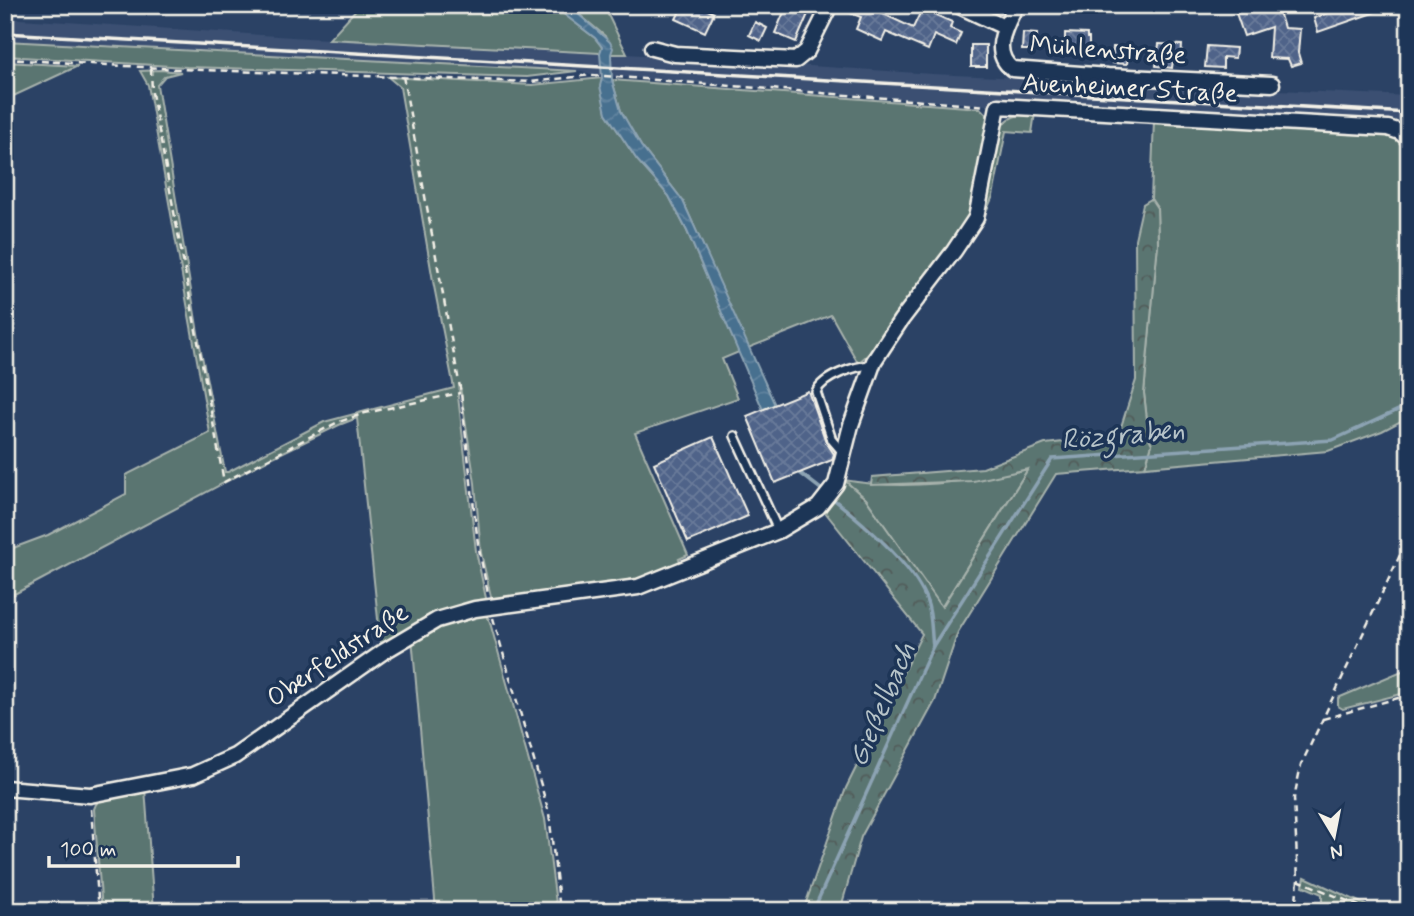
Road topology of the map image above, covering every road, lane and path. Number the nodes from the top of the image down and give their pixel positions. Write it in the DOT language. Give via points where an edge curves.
graph roads {
  1 [pos="830,5"];
  2 [pos="957,5"];
  3 [pos="1016,5"];
  4 [pos="1004,27"];
  5 [pos="652,48"];
  6 [pos="5,59"];
  7 [pos="151,68"];
  8 [pos="403,76"];
  9 [pos="1272,84"];
  10 [pos="998,106"];
  11 [pos="1409,140"];
  12 [pos="873,365"];
  13 [pos="461,393"];
  14 [pos="734,436"];
  15 [pos="844,454"];
  16 [pos="818,508"];
  17 [pos="778,531"];
  18 [pos="1409,536"];
  19 [pos="491,609"];
  20 [pos="1409,695"];
  21 [pos="1323,719"];
  22 [pos="5,788"];
  23 [pos="90,795"];
  24 [pos="1298,880"];
  25 [pos="99,911"];
  26 [pos="560,911"];
  27 [pos="1295,911"];
  28 [pos="1371,911"];
  1 -- 5 [label="street" via="807,51 796,60 675,54"];
  2 -- 4 [label="street"];
  3 -- 4 [label="street, Mühlenstraße"];
  4 -- 9 [label="street, Mühlenstraße" via="1001,53 1012,69"];
  6 -- 7 [label="path"];
  7 -- 8 [label="path"];
  7 -- 13 [label="path" via="224,482 336,423"];
  8 -- 10 [label="path" via="531,82 600,75"];
  8 -- 13 [label="path"];
  10 -- 11 [label="street, Auenheimer Straße" via="1388,128"];
  10 -- 12 [label="street, Auenheimer Straße" via="976,218"];
  12 -- 15 [label="street, Auenheimer Straße"];
  12 -- 15 [label="lane" via="824,382 816,392 832,440"];
  13 -- 19 [label="path" via="478,544"];
  14 -- 17 [label="lane"];
  15 -- 16 [label="street, Auenheimer Straße" via="836,484"];
  16 -- 17 [label="street, Oberfeldstraße"];
  17 -- 19 [label="street, Oberfeldstraße" via="638,587"];
  18 -- 21 [label="path"];
  19 -- 23 [label="street, Oberfeldstraße" via="437,620 383,652 235,756 193,775"];
  19 -- 26 [label="path" via="549,813"];
  20 -- 21 [label="path"];
  21 -- 24 [label="path" via="1301,765 1294,798"];
  22 -- 23 [label="street, Oberfeldstraße"];
  23 -- 25 [label="path"];
  24 -- 27 [label="path"];
  24 -- 28 [label="path"];
}
